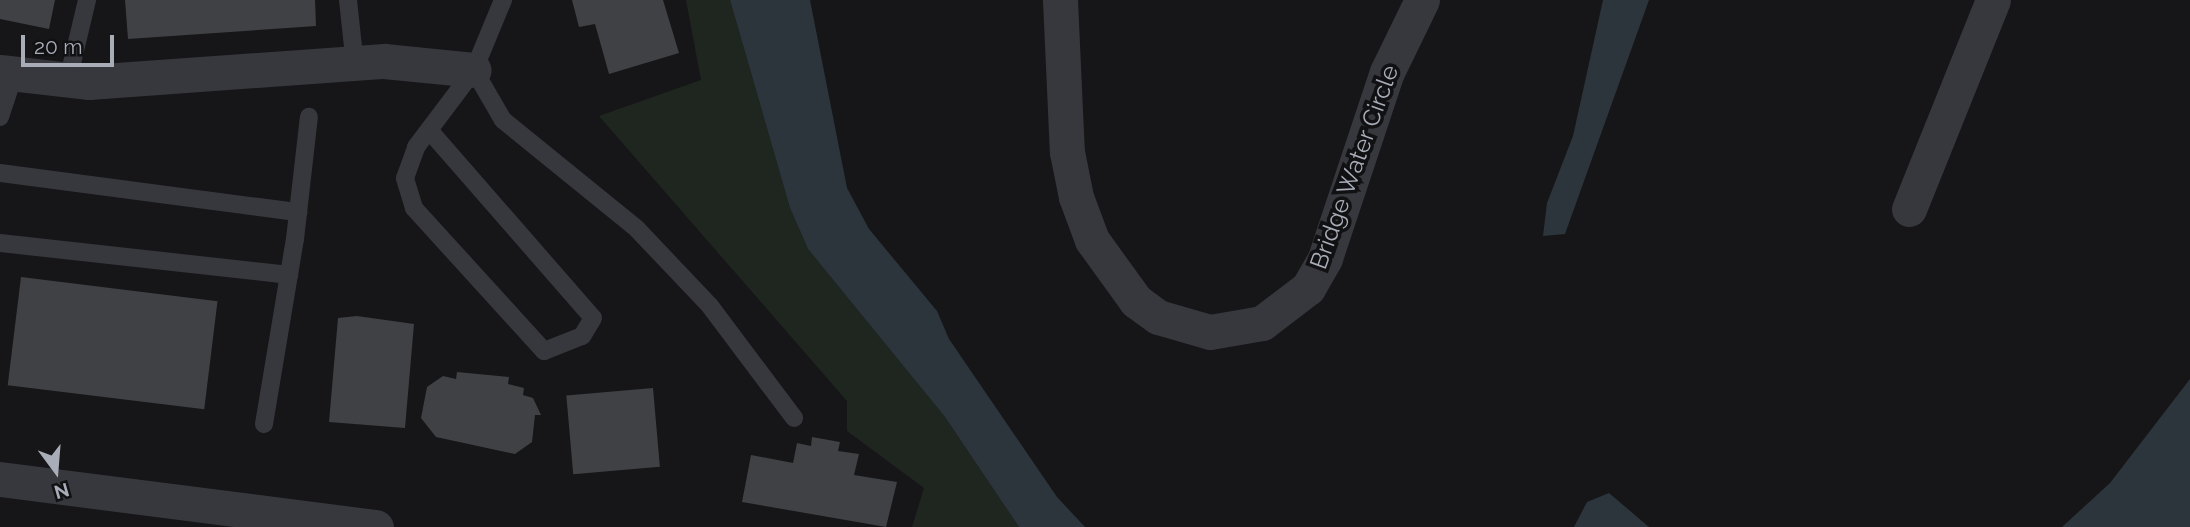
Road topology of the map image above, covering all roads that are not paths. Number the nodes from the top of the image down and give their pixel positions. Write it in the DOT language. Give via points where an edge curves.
graph roads {
  1 [pos="87,0"];
  2 [pos="348,0"];
  3 [pos="503,0"];
  4 [pos="1060,0"];
  5 [pos="1422,0"];
  6 [pos="1993,0"];
  7 [pos="355,65"];
  8 [pos="474,70"];
  9 [pos="7,74"];
  10 [pos="68,80"];
  11 [pos="0,117"];
  12 [pos="309,117"];
  13 [pos="429,130"];
  14 [pos="0,173"];
  15 [pos="1909,209"];
  16 [pos="298,212"];
  17 [pos="0,243"];
  18 [pos="289,275"];
  19 [pos="794,418"];
  20 [pos="264,424"];
  21 [pos="0,479"];
  22 [pos="376,527"];
  1 -- 10 [label="lane"];
  2 -- 7 [label="lane"];
  3 -- 8 [label="lane"];
  4 -- 5 [label="street, Bridge Water Circle" via="1067,152 1092,240 1136,301 1158,317 1210,332 1262,323 1308,288 1325,258 1387,72"];
  6 -- 15 [label="street"];
  7 -- 8 [label="street" via="384,61"];
  7 -- 10 [label="street"];
  8 -- 13 [label="lane"];
  8 -- 19 [label="lane" via="503,120 637,229 710,306"];
  9 -- 10 [label="street"];
  9 -- 11 [label="lane"];
  12 -- 16 [label="lane"];
  13 -- 13 [label="lane" via="416,147 405,178 414,208 544,351 582,337 593,318"];
  14 -- 16 [label="lane"];
  16 -- 18 [label="lane"];
  17 -- 18 [label="lane"];
  18 -- 20 [label="lane"];
  21 -- 22 [label="street"];
}
